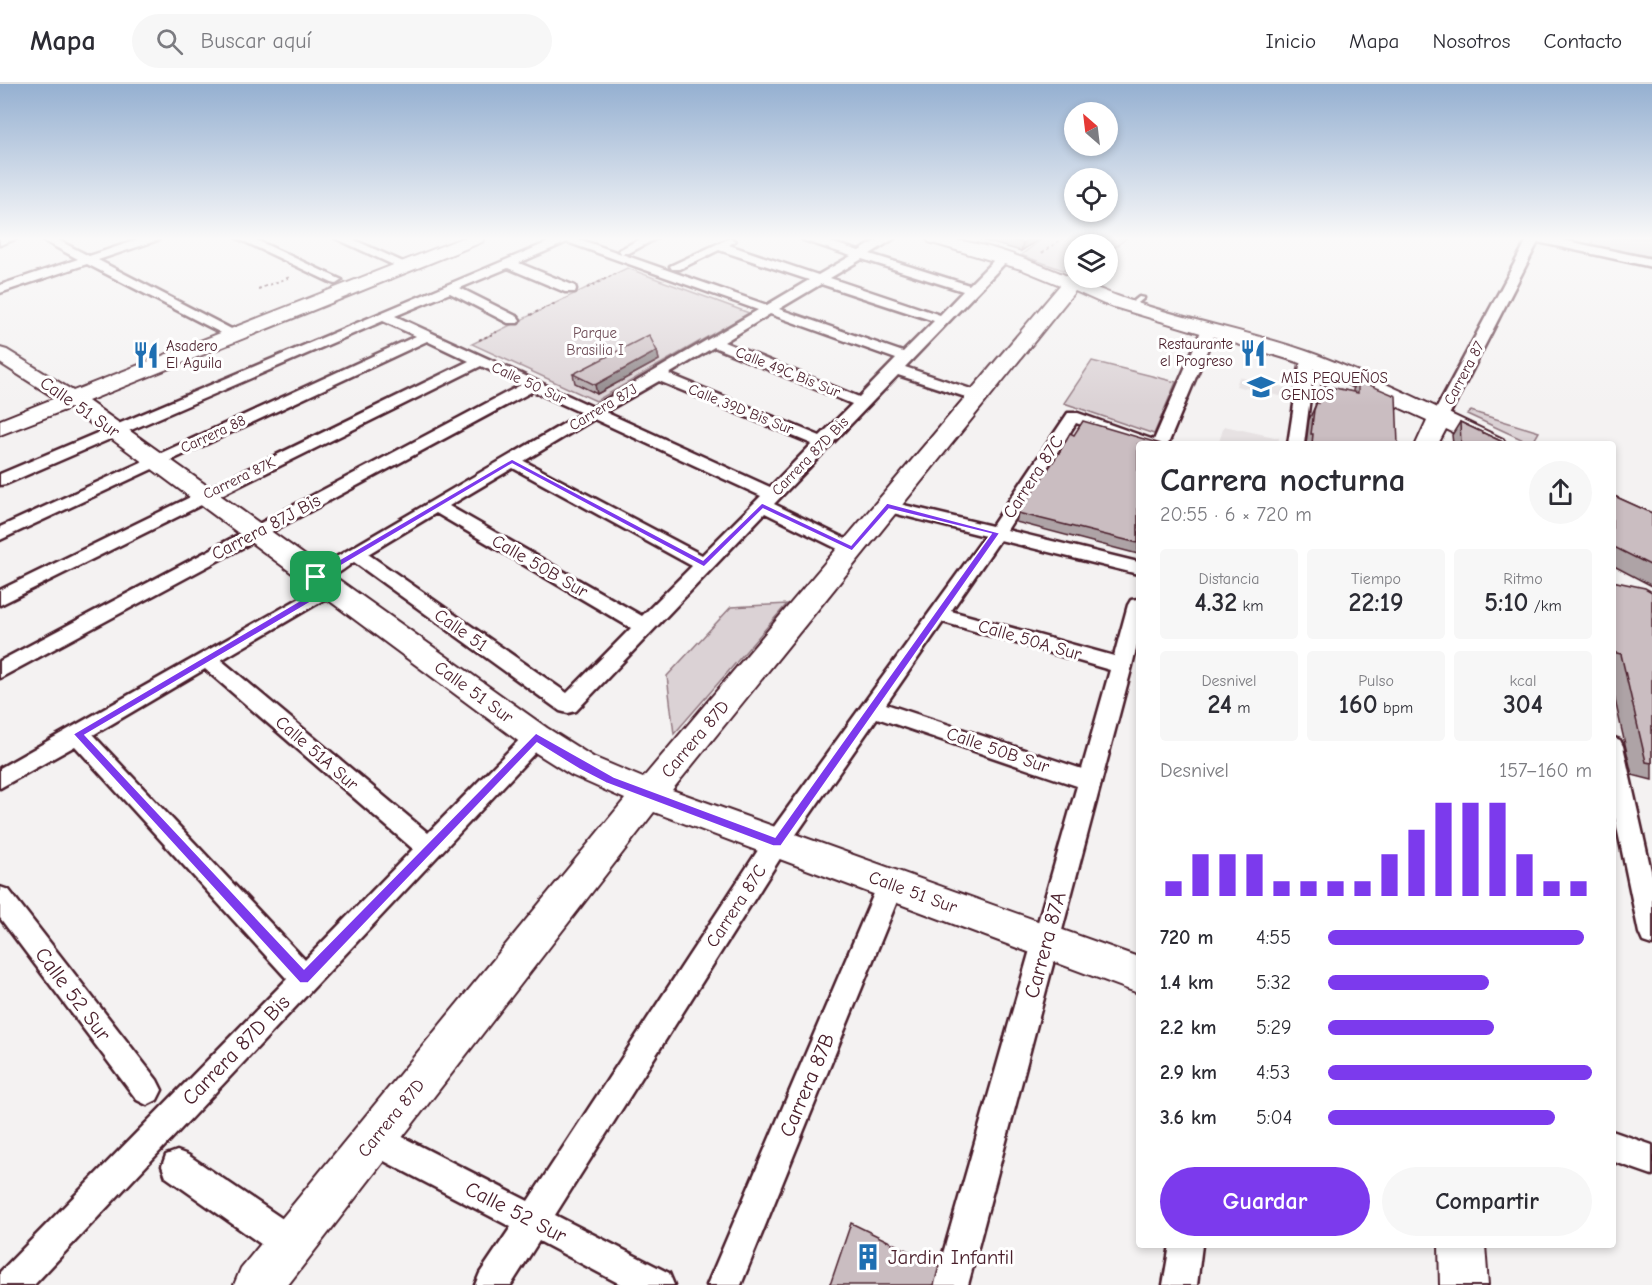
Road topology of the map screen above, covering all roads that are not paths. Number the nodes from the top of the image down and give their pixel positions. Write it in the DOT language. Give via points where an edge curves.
graph roads {
  1 [pos="155,294"];
  2 [pos="335,294"];
  3 [pos="436,294"];
  4 [pos="461,294"];
  5 [pos="726,294"];
  6 [pos="793,294"];
  7 [pos="865,294"];
  8 [pos="968,294"];
  9 [pos="1063,294"];
  10 [pos="1093,294"];
  11 [pos="1506,294"];
  12 [pos="768,309"];
  13 [pos="383,316"];
  14 [pos="944,320"];
  15 [pos="513,322"];
  16 [pos="1209,329"];
  17 [pos="234,334"];
  18 [pos="427,336"];
  19 [pos="713,342"];
  20 [pos="0,354"];
  21 [pos="1308,359"];
  22 [pos="480,361"];
  23 [pos="900,364"];
  24 [pos="658,375"];
  25 [pos="532,385"];
  26 [pos="978,396"];
  27 [pos="71,399"];
  28 [pos="862,403"];
  29 [pos="593,413"];
  30 [pos="1440,417"];
  31 [pos="0,428"];
  32 [pos="115,431"];
  33 [pos="1142,441"];
  34 [pos="1161,441"];
  35 [pos="1296,441"];
  36 [pos="1428,441"];
  37 [pos="1489,441"];
  38 [pos="824,443"];
  39 [pos="156,461"];
  40 [pos="512,461"];
  41 [pos="0,480"];
  42 [pos="204,496"];
  43 [pos="767,500"];
  44 [pos="436,506"];
  45 [pos="887,506"];
  46 [pos="256,533"];
  47 [pos="996,533"];
  48 [pos="0,534"];
  49 [pos="852,549"];
  50 [pos="355,554"];
  51 [pos="704,564"];
  52 [pos="1136,568"];
  53 [pos="323,582"];
  54 [pos="0,598"];
  55 [pos="1136,613"];
  56 [pos="939,614"];
  57 [pos="644,626"];
  58 [pos="207,659"];
  59 [pos="1122,666"];
  60 [pos="0,670"];
  61 [pos="567,705"];
  62 [pos="872,708"];
  63 [pos="78,734"];
  64 [pos="536,737"];
  65 [pos="1616,765"];
  66 [pos="0,779"];
  67 [pos="1090,781"];
  68 [pos="648,795"];
  69 [pos="777,842"];
  70 [pos="428,848"];
  71 [pos="891,884"];
  72 [pos="0,898"];
  73 [pos="1652,933"];
  74 [pos="1046,941"];
  75 [pos="1136,974"];
  76 [pos="304,978"];
  77 [pos="147,1090"];
  78 [pos="374,1139"];
  79 [pos="1616,1147"];
  80 [pos="1652,1160"];
  81 [pos="177,1166"];
  82 [pos="533,1221"];
  83 [pos="291,1244"];
  84 [pos="1186,1248"];
  85 [pos="1462,1248"];
  86 [pos="11,1285"];
  87 [pos="258,1285"];
  88 [pos="492,1285"];
  89 [pos="657,1285"];
  90 [pos="724,1285"];
  91 [pos="951,1285"];
  92 [pos="1180,1285"];
  93 [pos="1464,1285"];
  1 -- 17 [label="street"];
  2 -- 17 [label="street"];
  3 -- 13 [label="street"];
  4 -- 15 [label="street"];
  5 -- 12 [label="street"];
  6 -- 12 [label="street, Carrera 87J"];
  7 -- 14 [label="street"];
  8 -- 14 [label="street, Carrera 87D Bis"];
  9 -- 26 [label="street, Carrera 87D"];
  10 -- 16 [label="street" via="1136,302"];
  11 -- 30 [label="street, Carrera 87"];
  12 -- 19 [label="street, Carrera 87J"];
  12 -- 23 [label="street"];
  13 -- 18 [label="street, Calle 50 Sur"];
  13 -- 32 [label="street"];
  14 -- 23 [label="street, Carrera 87D Bis"];
  16 -- 21 [label="street"];
  16 -- 34 [label="street"];
  17 -- 27 [label="street"];
  18 -- 22 [label="street, Calle 50 Sur"];
  18 -- 39 [label="street, Carrera 88"];
  19 -- 24 [label="street, Carrera 87J"];
  19 -- 28 [label="street, Calle 49C Bis Sur"];
  20 -- 27 [label="street, Calle 51 Sur"];
  21 -- 30 [label="street"];
  21 -- 35 [label="street"];
  22 -- 25 [label="street, Calle 50 Sur"];
  22 -- 42 [label="street, Carrera 87K"];
  23 -- 26 [label="street"];
  23 -- 28 [label="street, Carrera 87D Bis"];
  24 -- 29 [label="street, Carrera 87J"];
  24 -- 38 [label="street, Calle 39D Bis Sur"];
  25 -- 29 [label="street, Calle 50 Sur"];
  25 -- 46 [label="street, Carrera 87J Bis"];
  26 -- 45 [label="street, Carrera 87D"];
  27 -- 31 [label="street"];
  27 -- 32 [label="street, Calle 51 Sur"];
  28 -- 38 [label="street, Carrera 87D Bis"];
  29 -- 40 [label="street, Carrera 87J"];
  29 -- 43 [label="street, Calle 50 Sur"];
  30 -- 36 [label="street, Carrera 87"];
  30 -- 37 [label="street"];
  32 -- 39 [label="street, Calle 51 Sur"];
  32 -- 41 [label="street"];
  33 -- 47 [label="street, Carrera 87C" via="1073,416"];
  38 -- 43 [label="street, Carrera 87D Bis"];
  39 -- 42 [label="street, Calle 51 Sur"];
  39 -- 48 [label="street, Carrera 88"];
  40 -- 44 [label="street, Carrera 87J"];
  40 -- 51 [label="street"];
  42 -- 46 [label="street, Calle 51 Sur"];
  42 -- 54 [label="street, Carrera 87K"];
  43 -- 49 [label="street, Calle 50 Sur"];
  43 -- 51 [label="street, Carrera 87D Bis"];
  44 -- 50 [label="street, Carrera 87J"];
  44 -- 57 [label="street, Calle 50B Sur"];
  45 -- 47 [label="street"];
  45 -- 49 [label="street, Carrera 87D"];
  46 -- 53 [label="street, Calle 51 Sur"];
  46 -- 60 [label="street, Carrera 87J Bis"];
  47 -- 52 [label="street"];
  47 -- 56 [label="street, Carrera 87C"];
  49 -- 68 [label="street, Carrera 87D"];
  50 -- 53 [label="street, Carrera 87J"];
  50 -- 61 [label="street, Calle 51"];
  51 -- 57 [label="street, Carrera 87D Bis"];
  53 -- 58 [label="street, Carrera 87J"];
  53 -- 64 [label="street, Calle 51 Sur"];
  55 -- 59 [label="street, Carrera 87A"];
  56 -- 59 [label="street, Calle 50A Sur"];
  56 -- 62 [label="street, Carrera 87C"];
  57 -- 61 [label="street, Carrera 87D Bis"];
  58 -- 63 [label="street, Carrera 87J"];
  58 -- 70 [label="street, Calle 51A Sur"];
  59 -- 67 [label="street, Carrera 87A"];
  62 -- 67 [label="street, Calle 50B Sur"];
  62 -- 69 [label="street, Carrera 87C"];
  63 -- 66 [label="street, Carrera 87J"];
  63 -- 76 [label="street"];
  64 -- 68 [label="street, Calle 51 Sur" via="582,766"];
  64 -- 70 [label="street, Carrera 87D Bis"];
  65 -- 73 [label="street"];
  67 -- 74 [label="street, Carrera 87A"];
  68 -- 69 [label="street, Calle 51 Sur"];
  68 -- 78 [label="street, Carrera 87D"];
  69 -- 71 [label="street, Calle 51 Sur"];
  69 -- 82 [label="street, Carrera 87C"];
  70 -- 76 [label="street, Carrera 87D Bis"];
  71 -- 74 [label="street, Calle 51 Sur"];
  71 -- 90 [label="street, Carrera 87B"];
  72 -- 77 [label="street, Calle 52 Sur"];
  74 -- 75 [label="street, Calle 51 Sur"];
  74 -- 91 [label="street, Carrera 87A"];
  76 -- 86 [label="street, Carrera 87D Bis"];
  78 -- 82 [label="street, Calle 52 Sur"];
  78 -- 83 [label="street, Carrera 87D"];
  79 -- 80 [label="street"];
  81 -- 83 [label="street"];
  82 -- 88 [label="street, Carrera 87C"];
  82 -- 89 [label="street, Calle 52 Sur"];
  83 -- 87 [label="street, Carrera 87D"];
  84 -- 92 [label="street"];
  85 -- 93 [label="street"];
}
